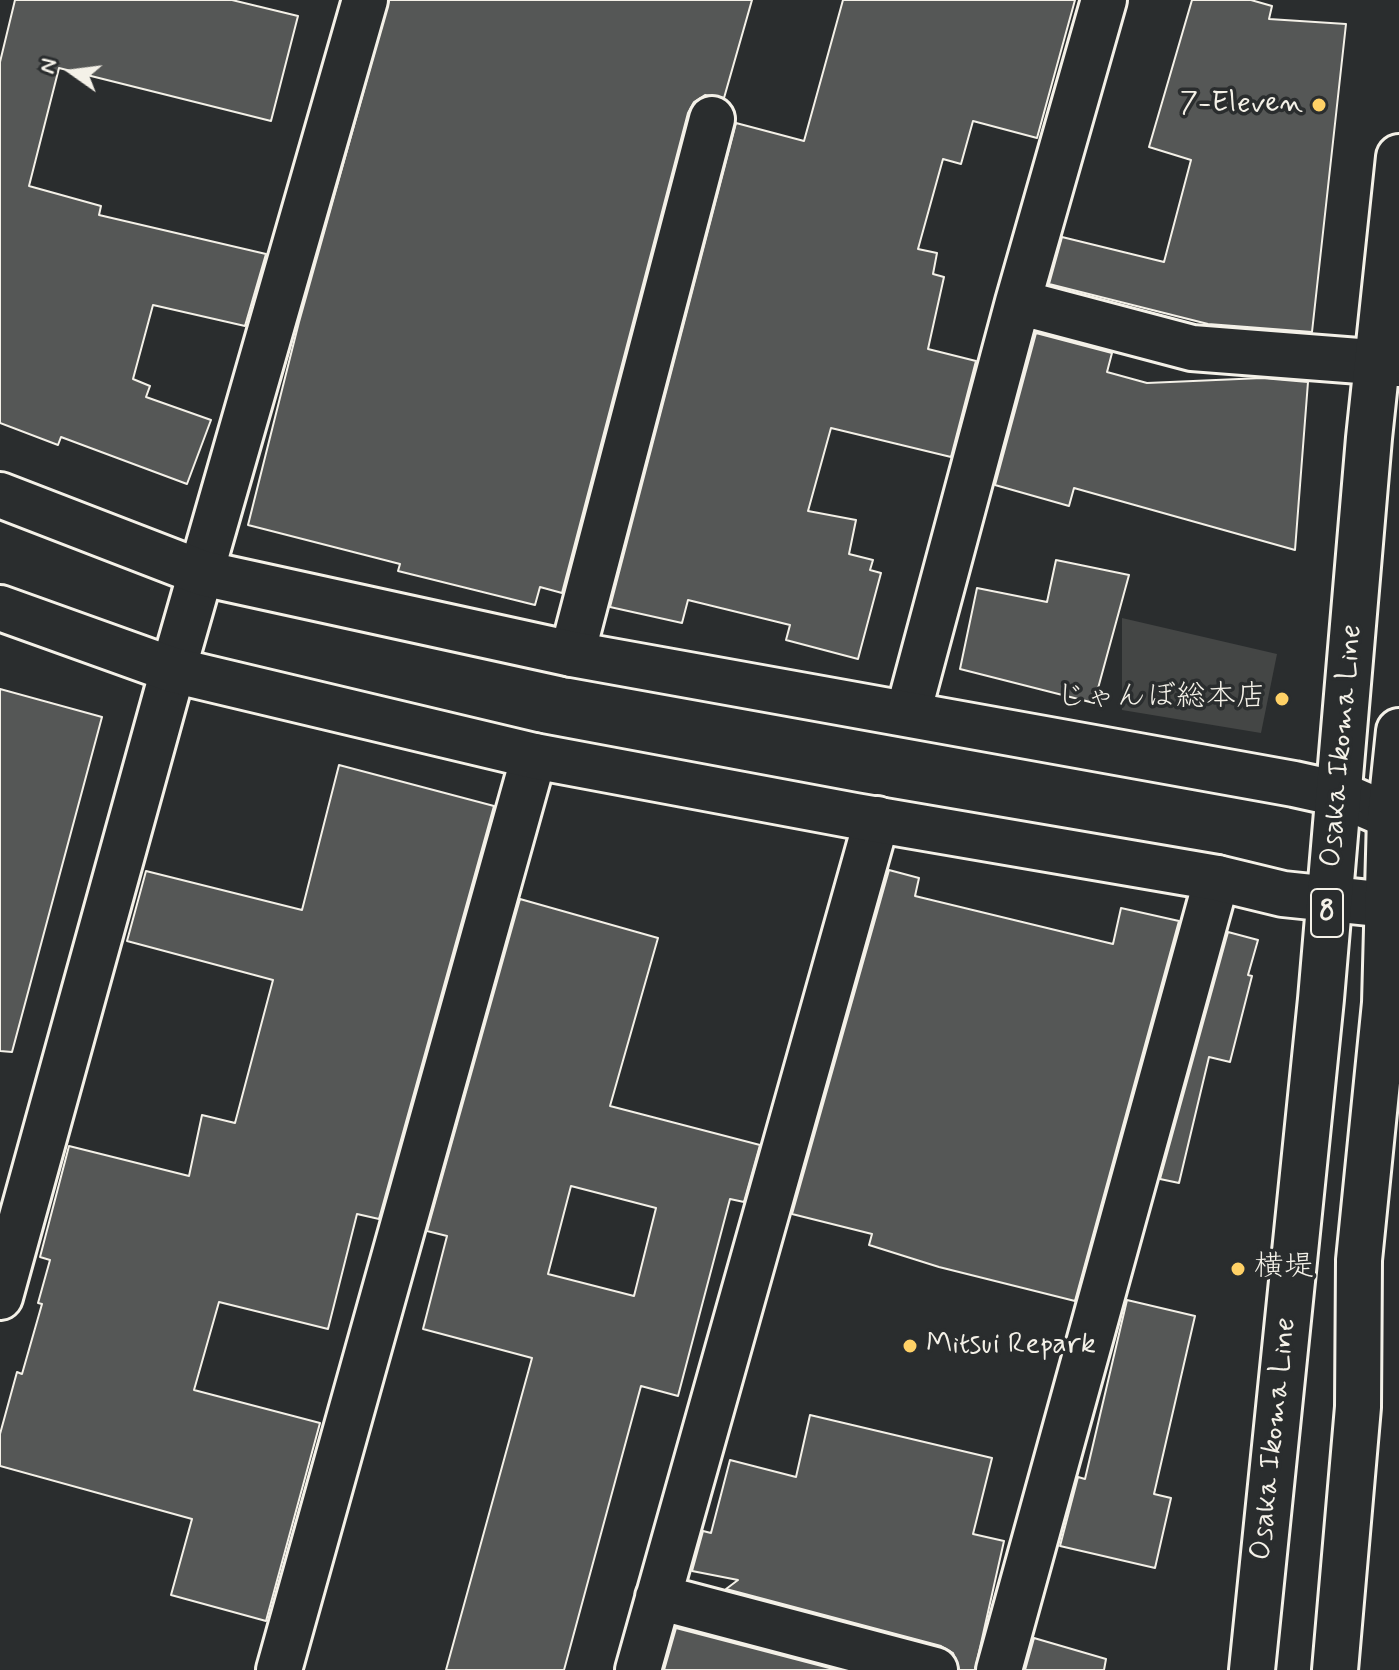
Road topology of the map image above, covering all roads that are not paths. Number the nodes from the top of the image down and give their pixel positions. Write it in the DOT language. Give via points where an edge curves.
graph roads {
  1 [pos="365,0"];
  2 [pos="1104,0"];
  3 [pos="712,119"];
  4 [pos="1399,157"];
  5 [pos="1018,302"];
  6 [pos="1389,363"];
  7 [pos="0,495"];
  8 [pos="202,573"];
  9 [pos="0,608"];
  10 [pos="572,654"];
  11 [pos="173,670"];
  12 [pos="908,713"];
  13 [pos="1399,731"];
  14 [pos="534,756"];
  15 [pos="1339,794"];
  16 [pos="1394,818"];
  17 [pos="877,819"];
  18 [pos="1217,878"];
  19 [pos="1328,899"];
  20 [pos="1393,906"];
  21 [pos="0,1297"];
  22 [pos="658,1597"];
  23 [pos="279,1670"];
  24 [pos="638,1670"];
  25 [pos="935,1670"];
  26 [pos="999,1670"];
  27 [pos="1252,1670"];
  28 [pos="1335,1670"];
  1 -- 8 [label="street"];
  2 -- 5 [label="street"];
  3 -- 10 [label="street"];
  4 -- 6 [label="street, Osaka Ikoma Line / 8"];
  5 -- 6 [label="street" via="1192,348"];
  5 -- 12 [label="street"];
  6 -- 15 [label="street, Osaka Ikoma Line / 8"];
  7 -- 8 [label="street"];
  8 -- 10 [label="street"];
  8 -- 11 [label="street"];
  9 -- 11 [label="street"];
  10 -- 12 [label="street"];
  11 -- 14 [label="street"];
  11 -- 21 [label="street"];
  12 -- 15 [label="street"];
  13 -- 16 [label="street, Osaka Ikoma Line / 8"];
  14 -- 17 [label="street"];
  14 -- 23 [label="street"];
  15 -- 16 [label="street"];
  15 -- 19 [label="street, Osaka Ikoma Line / 8"];
  16 -- 20 [label="street, Osaka Ikoma Line / 8"];
  17 -- 18 [label="street"];
  17 -- 22 [label="street"];
  18 -- 19 [label="street"];
  18 -- 26 [label="street"];
  19 -- 20 [label="street"];
  19 -- 27 [label="street, Osaka Ikoma Line / 8"];
  20 -- 28 [label="street, Osaka Ikoma Line / 8" via="1359,1260 1358,1407"];
  22 -- 24 [label="street"];
  22 -- 25 [label="street"];
}
